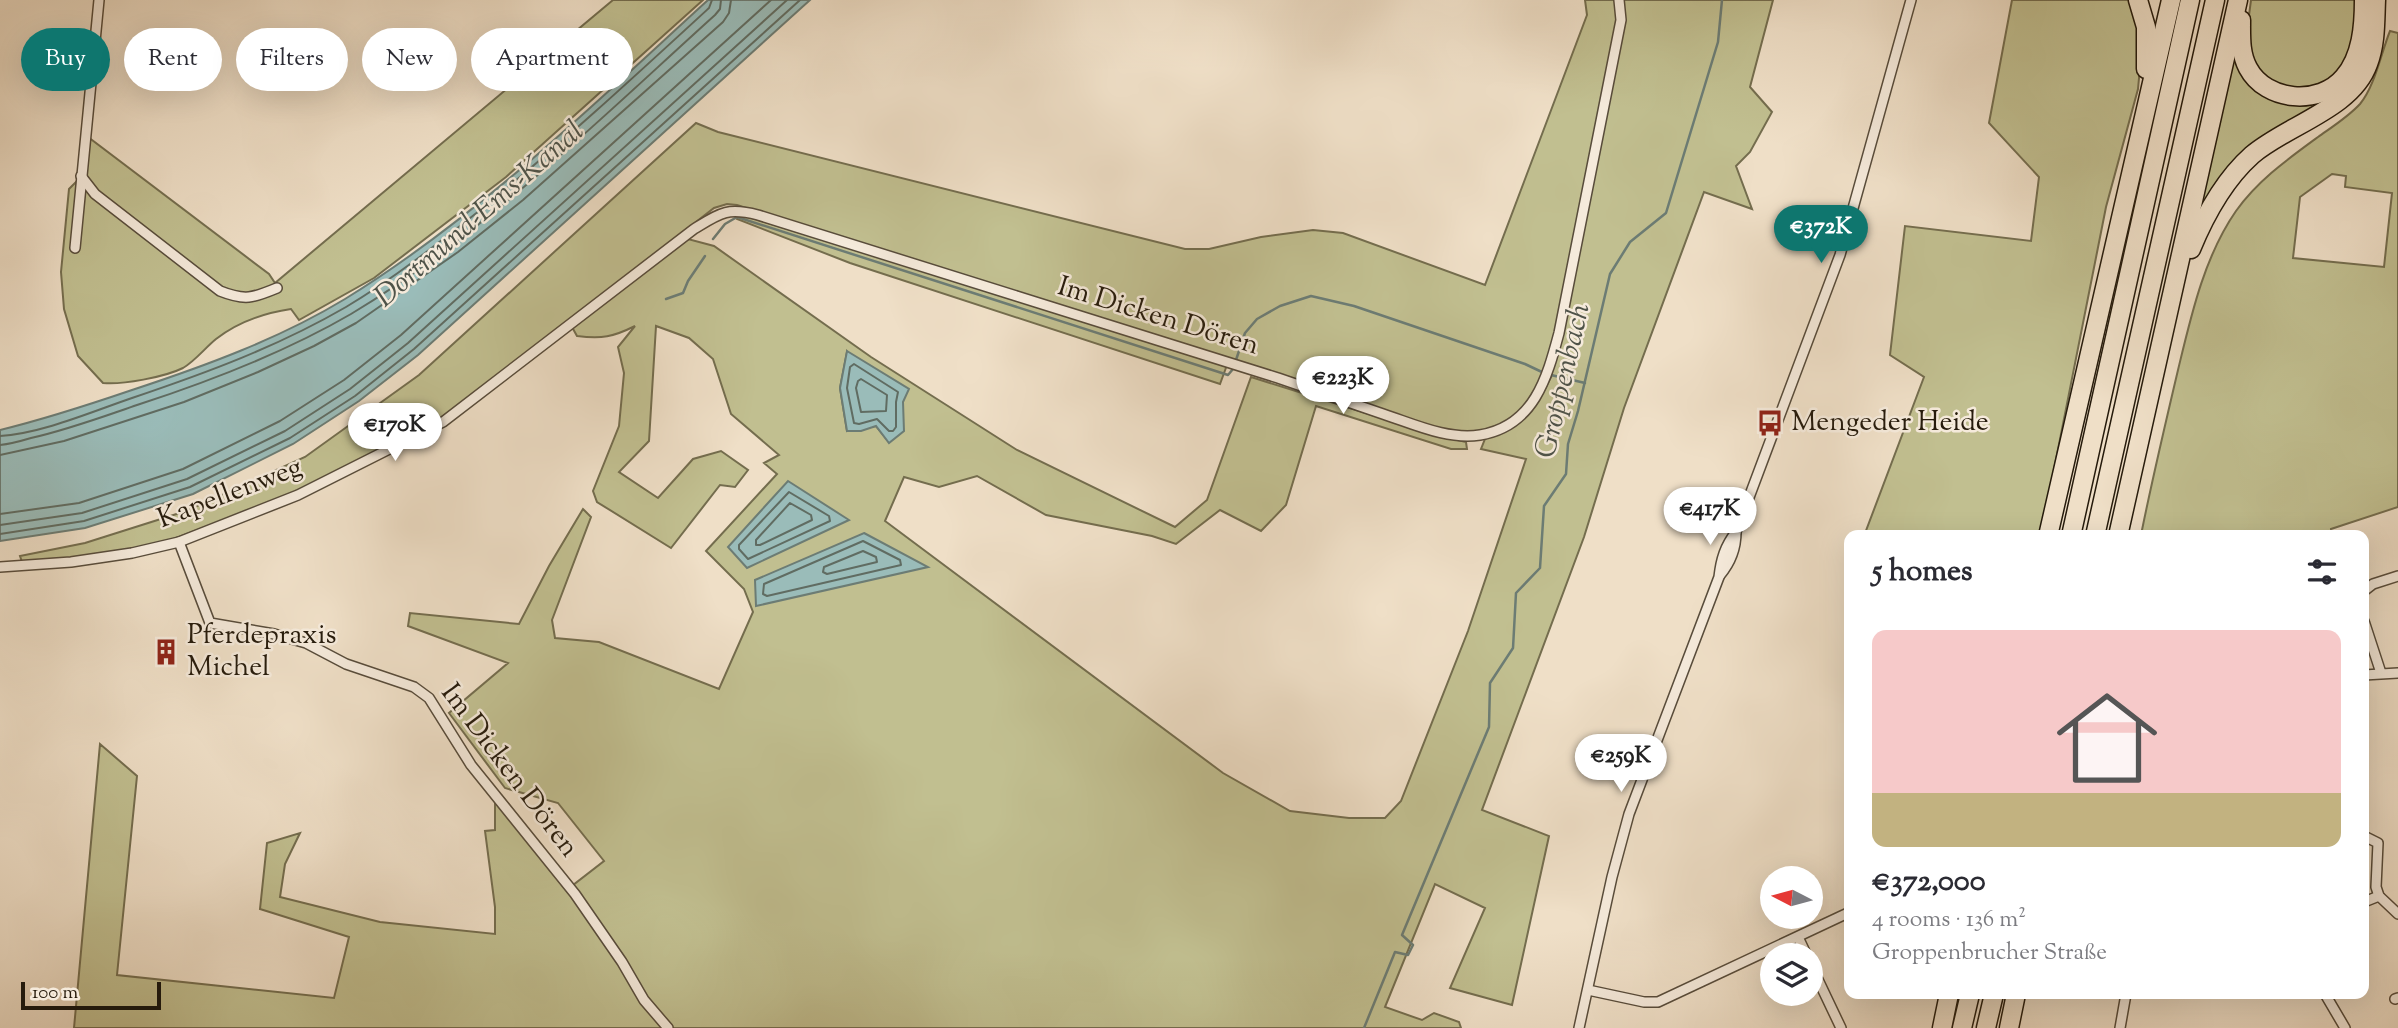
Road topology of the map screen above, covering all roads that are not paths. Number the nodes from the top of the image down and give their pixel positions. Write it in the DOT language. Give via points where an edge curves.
graph roads {
  1 [pos="99,0"];
  2 [pos="1619,0"];
  3 [pos="1911,0"];
  4 [pos="2137,0"];
  5 [pos="2171,0"];
  6 [pos="2190,0"];
  7 [pos="2215,0"];
  8 [pos="2239,0"];
  9 [pos="2364,0"];
  10 [pos="2376,0"];
  11 [pos="2143,122"];
  12 [pos="81,176"];
  13 [pos="729,210"];
  14 [pos="75,248"];
  15 [pos="277,288"];
  16 [pos="2173,295"];
  17 [pos="2049,530"];
  18 [pos="2072,530"];
  19 [pos="2096,530"];
  20 [pos="2119,530"];
  21 [pos="179,542"];
  22 [pos="0,567"];
  23 [pos="2398,576"];
  24 [pos="2369,587"];
  25 [pos="2369,636"];
  26 [pos="2381,673"];
  27 [pos="2398,673"];
  28 [pos="2369,674"];
  29 [pos="2369,838"];
  30 [pos="2379,896"];
  31 [pos="2369,900"];
  32 [pos="2398,914"];
  33 [pos="1844,915"];
  34 [pos="1798,937"];
  35 [pos="1801,943"];
  36 [pos="1588,990"];
  37 [pos="1823,990"];
  38 [pos="1948,999"];
  39 [pos="1969,999"];
  40 [pos="1993,999"];
  41 [pos="2015,999"];
  42 [pos="2125,999"];
  43 [pos="2328,999"];
  44 [pos="668,1028"];
  45 [pos="1579,1028"];
  46 [pos="1841,1028"];
  47 [pos="1942,1028"];
  48 [pos="1962,1028"];
  49 [pos="1986,1028"];
  50 [pos="2009,1028"];
  51 [pos="2120,1028"];
  52 [pos="2345,1028"];
  1 -- 12 [label="street"];
  2 -- 13 [label="street, Im Dicken Dören" via="1621,20 1548,374 1519,416 1483,434 1460,437 1431,430 784,223"];
  3 -- 36 [label="street" via="1840,255 1736,532 1729,564 1719,577 1629,814"];
  4 -- 11 [label="highway" via="2147,46"];
  5 -- 11 [label="highway"];
  6 -- 18 [label="highway"];
  7 -- 19 [label="highway"];
  8 -- 9 [label="highway" via="2240,39 2248,68 2263,85 2296,97 2333,87 2346,76 2361,40"];
  8 -- 16 [label="highway"];
  10 -- 16 [label="highway" via="2374,37 2363,75 2343,98 2271,140 2236,172 2199,230"];
  11 -- 17 [label="highway"];
  12 -- 14 [label="street"];
  12 -- 15 [label="street" via="95,194 220,290 240,299"];
  13 -- 21 [label="street, Kapellenweg" via="694,229 443,422 298,495"];
  16 -- 20 [label="highway"];
  21 -- 22 [label="street, Kapellenweg" via="71,562"];
  21 -- 44 [label="street, Im Dicken Dören" via="210,623 306,643 346,664 414,687 429,698 471,765 575,894 644,1000"];
  23 -- 24 [label="street"];
  25 -- 26 [label="street"];
  26 -- 27 [label="street"];
  26 -- 28 [label="street"];
  29 -- 30 [label="street" via="2378,843"];
  30 -- 31 [label="street"];
  30 -- 32 [label="street"];
  33 -- 34 [label="street"];
  34 -- 35 [label="street"];
  34 -- 36 [label="street" via="1658,1002"];
  36 -- 45 [label="street"];
  37 -- 46 [label="street"];
  38 -- 47 [label="highway"];
  39 -- 48 [label="highway"];
  40 -- 49 [label="highway"];
  41 -- 50 [label="highway"];
  42 -- 51 [label="street"];
  43 -- 52 [label="street"];
}
